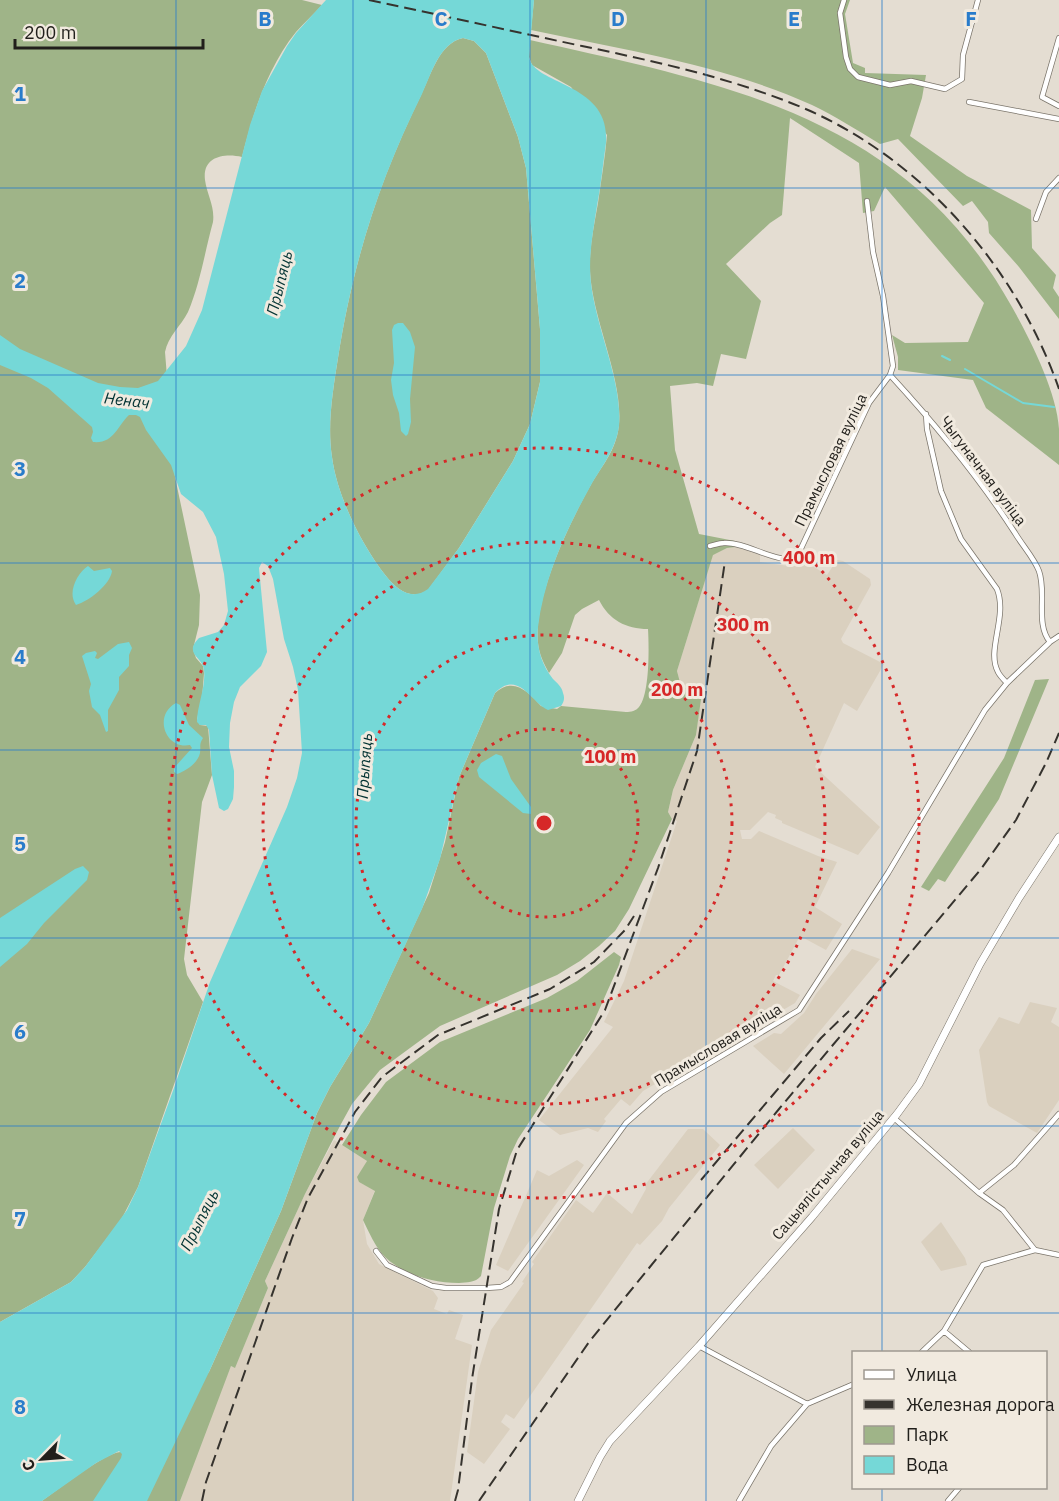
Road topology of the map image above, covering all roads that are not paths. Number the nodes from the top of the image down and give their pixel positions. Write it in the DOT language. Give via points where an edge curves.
graph roads {
  1 [pos="844,0"];
  2 [pos="978,0"];
  3 [pos="1059,38"];
  4 [pos="969,102"];
  5 [pos="1059,106"];
  6 [pos="1059,120"];
  7 [pos="1059,178"];
  8 [pos="867,201"];
  9 [pos="1035,219"];
  10 [pos="890,375"];
  11 [pos="926,414"];
  12 [pos="710,546"];
  13 [pos="1059,636"];
  14 [pos="1050,642"];
  15 [pos="1007,683"];
  16 [pos="1059,837"];
  17 [pos="1059,1114"];
  18 [pos="894,1118"];
  19 [pos="979,1194"];
  20 [pos="1035,1250"];
  21 [pos="376,1251"];
  22 [pos="1059,1255"];
  23 [pos="944,1331"];
  24 [pos="699,1346"];
  25 [pos="924,1351"];
  26 [pos="967,1351"];
  27 [pos="852,1385"];
  28 [pos="807,1404"];
  29 [pos="958,1489"];
  30 [pos="578,1501"];
  31 [pos="739,1501"];
  32 [pos="948,1501"];
  1 -- 2 [label="street" via="840,12 846,57 858,77 890,85 911,81 945,89 962,79 963,55"];
  3 -- 5 [label="street" via="1042,97"];
  4 -- 6 [label="street"];
  7 -- 9 [label="street" via="1046,192"];
  8 -- 10 [label="street" via="893,359"];
  10 -- 11 [label="street, Чыгуначная вуліца"];
  10 -- 12 [label="street, Прамысловая вуліца" via="869,403 799,554 786,559 737,544"];
  11 -- 14 [label="street, Чыгуначная вуліца" via="993,500 1039,570 1045,637"];
  11 -- 15 [label="street, Чыгуначная вуліца" via="941,491 961,539 1000,596 995,664"];
  13 -- 14 [label="street, Прамысловая вуліца"];
  14 -- 15 [label="street, Прамысловая вуліца"];
  15 -- 21 [label="street, Прамысловая вуліца" via="985,710 888,873 799,1010 661,1092 626,1123 510,1282 486,1288 432,1286 387,1265"];
  16 -- 18 [label="street, Сацыялістычная вуліца" via="980,964 919,1084"];
  17 -- 19 [label="street" via="1014,1165"];
  18 -- 19 [label="street"];
  18 -- 24 [label="street, Сацыялістычная вуліца"];
  19 -- 20 [label="street" via="1004,1210"];
  20 -- 22 [label="street"];
  20 -- 23 [label="street" via="983,1264"];
  23 -- 25 [label="street"];
  23 -- 26 [label="street"];
  24 -- 28 [label="street"];
  24 -- 30 [label="street, Сацыялістычная вуліца" via="610,1441"];
  27 -- 28 [label="street"];
  28 -- 31 [label="street" via="771,1446"];
  29 -- 32 [label="street"];
}
